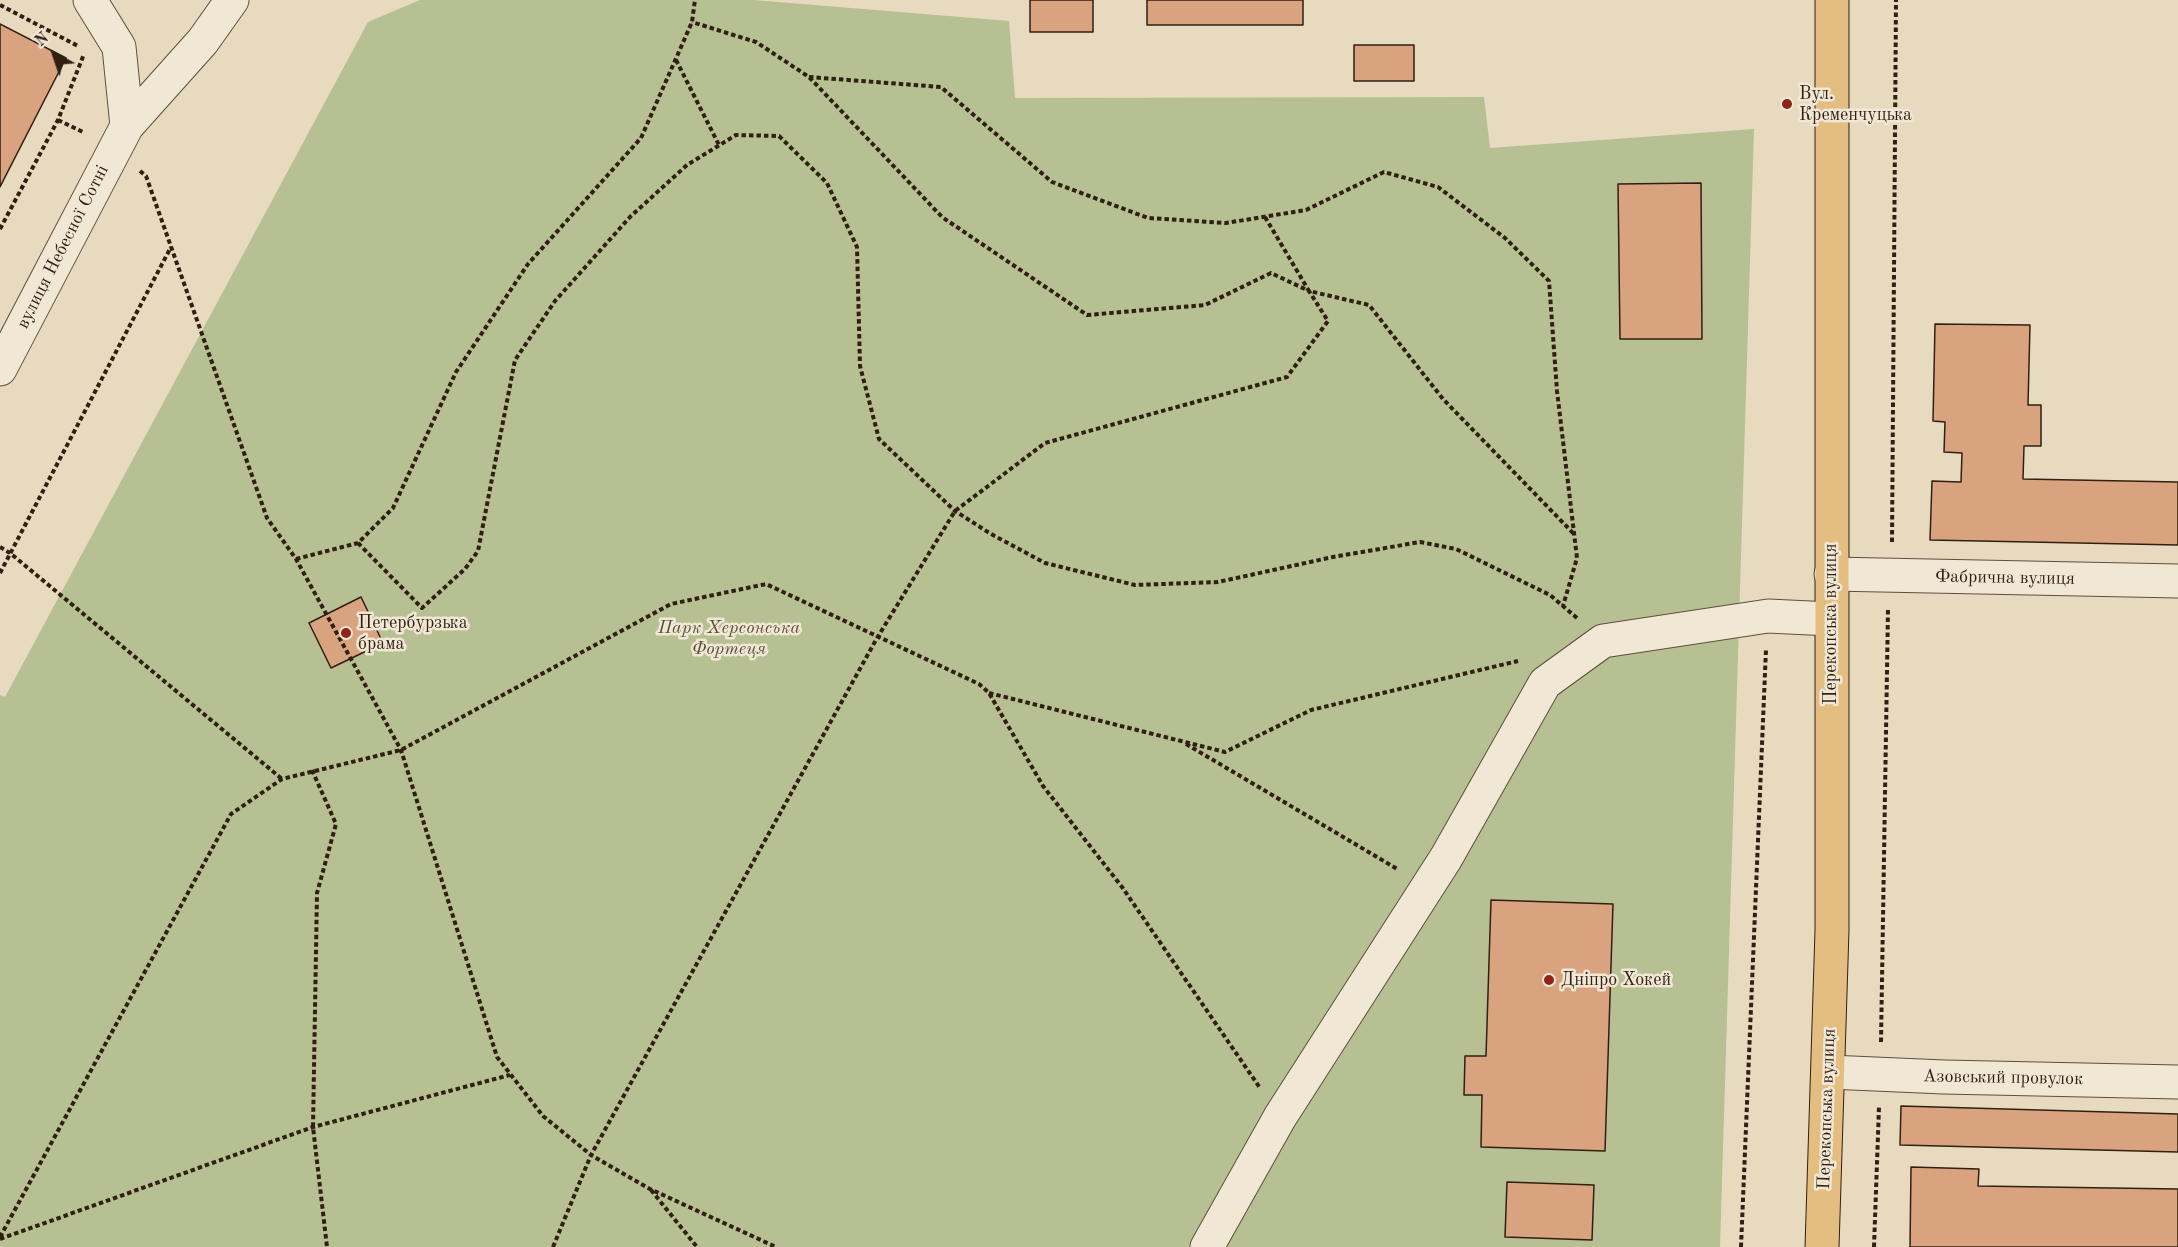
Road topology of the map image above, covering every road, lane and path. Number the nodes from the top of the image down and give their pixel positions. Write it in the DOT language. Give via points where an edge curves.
graph roads {
  1 [pos="90,0"];
  2 [pos="232,0"];
  3 [pos="695,0"];
  4 [pos="1832,0"];
  5 [pos="1896,0"];
  6 [pos="0,5"];
  7 [pos="692,22"];
  8 [pos="675,59"];
  9 [pos="808,77"];
  10 [pos="121,137"];
  11 [pos="719,145"];
  12 [pos="1265,217"];
  13 [pos="0,229"];
  14 [pos="171,247"];
  15 [pos="1309,291"];
  16 [pos="0,369"];
  17 [pos="955,511"];
  18 [pos="1574,534"];
  19 [pos="358,543"];
  20 [pos="0,547"];
  21 [pos="10,553"];
  22 [pos="296,559"];
  23 [pos="0,573"];
  24 [pos="1832,574"];
  25 [pos="1892,576"];
  26 [pos="2178,581"];
  27 [pos="1563,606"];
  28 [pos="1768,616"];
  29 [pos="1831,619"];
  30 [pos="877,638"];
  31 [pos="1603,641"];
  32 [pos="1526,659"];
  33 [pos="989,693"];
  34 [pos="1183,742"];
  35 [pos="401,750"];
  36 [pos="312,770"];
  37 [pos="282,779"];
  38 [pos="1427,886"];
  39 [pos="1829,1072"];
  40 [pos="510,1075"];
  41 [pos="1881,1076"];
  42 [pos="2178,1082"];
  43 [pos="1280,1117"];
  44 [pos="313,1127"];
  45 [pos="591,1155"];
  46 [pos="650,1190"];
  47 [pos="0,1238"];
  48 [pos="327,1247"];
  49 [pos="553,1247"];
  50 [pos="698,1247"];
  51 [pos="776,1247"];
  52 [pos="1207,1247"];
  53 [pos="1741,1247"];
  54 [pos="1822,1247"];
  55 [pos="1874,1247"];
  1 -- 10 [label="street" via="119,47"];
  2 -- 10 [label="street, вулиця Небесної Сотні" via="203,41"];
  3 -- 7 [label="path"];
  4 -- 24 [label="main road, Перекопська вулиця"];
  5 -- 25 [label="path"];
  6 -- 13 [label="path" via="86,50 58,120"];
  7 -- 8 [label="path"];
  7 -- 9 [label="path" via="756,42"];
  8 -- 11 [label="path"];
  8 -- 19 [label="path" via="641,138 528,264 456,372 393,508"];
  9 -- 12 [label="path" via="942,87 1052,182 1148,218 1226,223"];
  9 -- 15 [label="path" via="942,217 1086,315 1205,305 1271,273"];
  10 -- 14 [label="path" via="146,176"];
  10 -- 16 [label="street, вулиця Небесної Сотні"];
  11 -- 17 [label="path" via="736,135 779,136 827,183 857,248 860,366 879,439"];
  11 -- 19 [label="path" via="687,165 630,217 555,301 515,360 478,551 465,569 422,608"];
  12 -- 15 [label="path"];
  12 -- 18 [label="path" via="1306,210 1384,172 1438,187 1505,238 1549,280"];
  14 -- 21 [label="path"];
  14 -- 22 [label="path" via="267,518"];
  15 -- 17 [label="path" via="1328,321 1287,376 1045,442"];
  15 -- 18 [label="path" via="1369,305 1443,399"];
  17 -- 27 [label="path" via="1045,563 1135,585 1218,582 1420,542 1456,549 1551,594"];
  17 -- 30 [label="path"];
  18 -- 27 [label="path" via="1576,558"];
  19 -- 22 [label="path"];
  20 -- 21 [label="path"];
  21 -- 23 [label="path"];
  21 -- 37 [label="path"];
  22 -- 35 [label="path"];
  24 -- 25 [label="street, Фабрична вулиця"];
  24 -- 29 [label="main road, Перекопська вулиця"];
  25 -- 26 [label="street, Фабрична вулиця"];
  25 -- 41 [label="path" via="1888,611"];
  27 -- 31 [label="path"];
  28 -- 29 [label="street"];
  28 -- 31 [label="street"];
  28 -- 53 [label="path"];
  29 -- 39 [label="main road, Перекопська вулиця"];
  30 -- 33 [label="path" via="979,684"];
  30 -- 35 [label="path" via="766,584 671,604"];
  30 -- 45 [label="path"];
  31 -- 38 [label="street" via="1545,683"];
  32 -- 34 [label="path" via="1311,710 1225,752"];
  33 -- 34 [label="path"];
  33 -- 43 [label="path" via="1043,786 1122,887"];
  34 -- 38 [label="path"];
  35 -- 36 [label="path"];
  35 -- 40 [label="path" via="497,1057"];
  36 -- 37 [label="path"];
  36 -- 44 [label="path" via="336,824 316,892"];
  37 -- 47 [label="path" via="231,814"];
  38 -- 43 [label="street"];
  39 -- 41 [label="street, Азовський провулок"];
  39 -- 54 [label="main road, Перекопська вулиця"];
  40 -- 44 [label="path"];
  40 -- 45 [label="path" via="543,1116"];
  41 -- 42 [label="street, Азовський провулок"];
  41 -- 55 [label="path"];
  43 -- 52 [label="street"];
  44 -- 47 [label="path"];
  44 -- 48 [label="path"];
  45 -- 46 [label="path"];
  45 -- 49 [label="path"];
  46 -- 50 [label="path"];
  46 -- 51 [label="path"];
}
